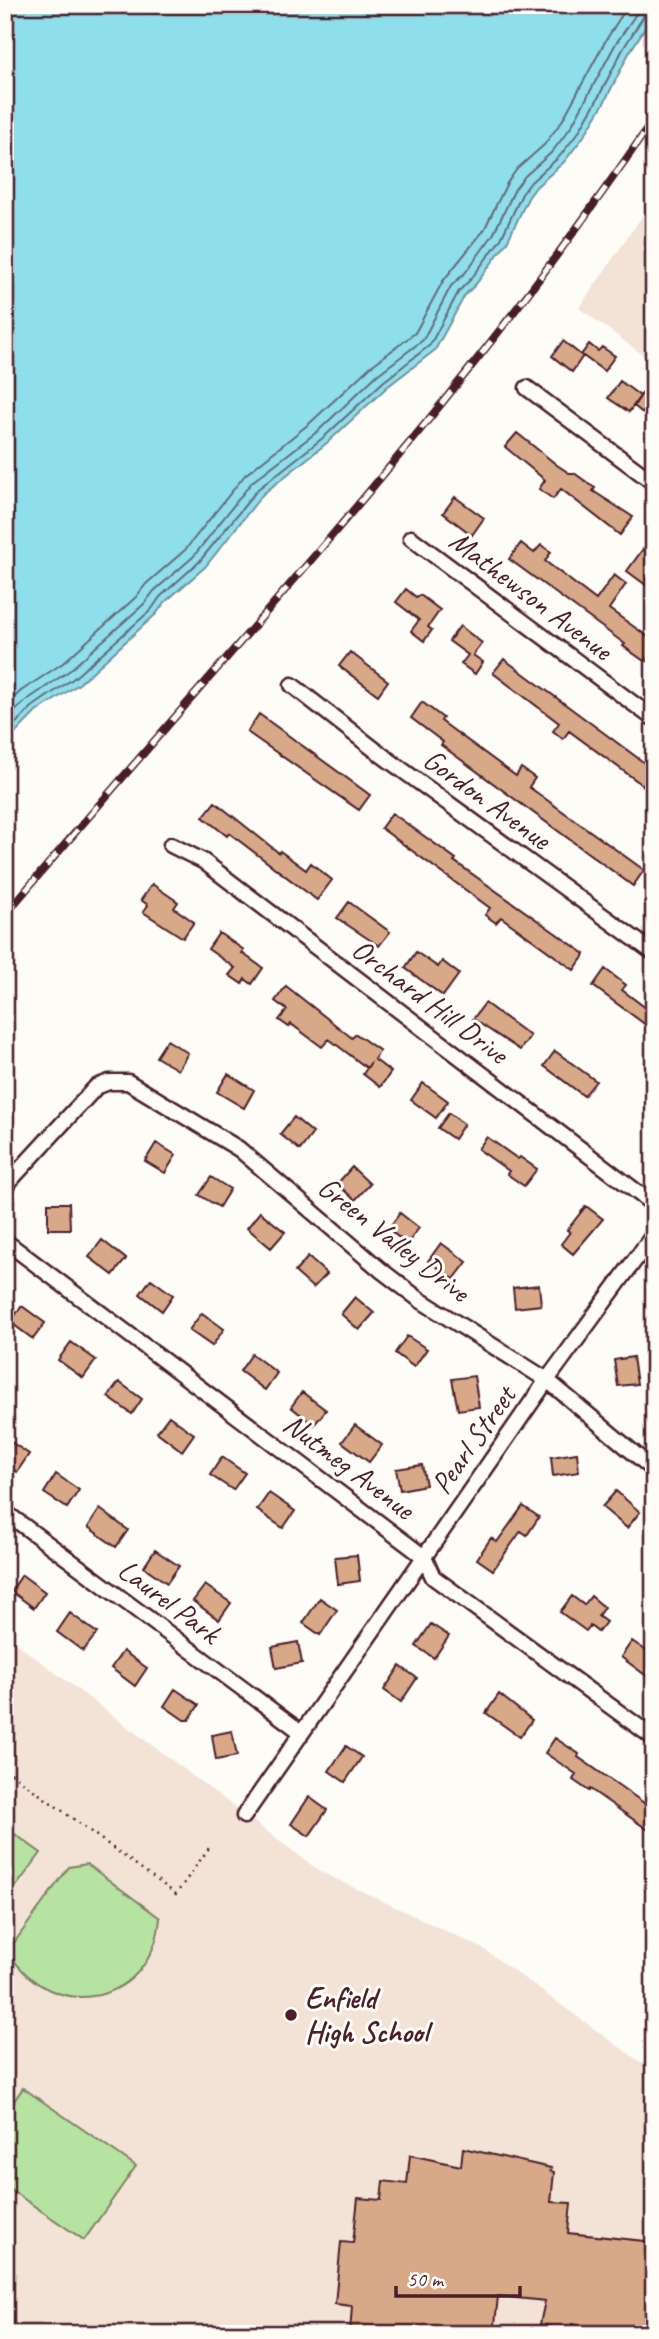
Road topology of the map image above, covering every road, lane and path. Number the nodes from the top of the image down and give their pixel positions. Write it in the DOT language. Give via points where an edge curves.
graph roads {
  1 [pos="527,388"];
  2 [pos="654,483"];
  3 [pos="411,538"];
  4 [pos="292,685"];
  5 [pos="654,719"];
  6 [pos="171,845"];
  7 [pos="654,953"];
  8 [pos="5,1186"];
  9 [pos="654,1205"];
  10 [pos="654,1234"];
  11 [pos="5,1241"];
  12 [pos="547,1380"];
  13 [pos="654,1471"];
  14 [pos="5,1512"];
  15 [pos="424,1557"];
  16 [pos="301,1732"];
  17 [pos="654,1738"];
  18 [pos="5,1769"];
  19 [pos="244,1816"];
  20 [pos="209,1848"];
  1 -- 2 [label="street"];
  3 -- 5 [label="street, Mathewson Avenue"];
  4 -- 7 [label="street, Gordon Avenue"];
  6 -- 9 [label="street, Orchard Hill Drive" via="203,860"];
  8 -- 12 [label="street, Green Valley Drive" via="96,1087 128,1082 239,1149 420,1300"];
  10 -- 12 [label="street, Pearl Street"];
  11 -- 15 [label="street, Nutmeg Avenue"];
  12 -- 13 [label="street, Green Valley Drive"];
  12 -- 15 [label="street, Pearl Street"];
  14 -- 16 [label="street, Laurel Park"];
  15 -- 16 [label="street, Pearl Street"];
  15 -- 17 [label="street, Nutmeg Avenue" via="433,1577"];
  16 -- 19 [label="street, Pearl Street"];
  18 -- 20 [label="path" via="176,1894"];
}
